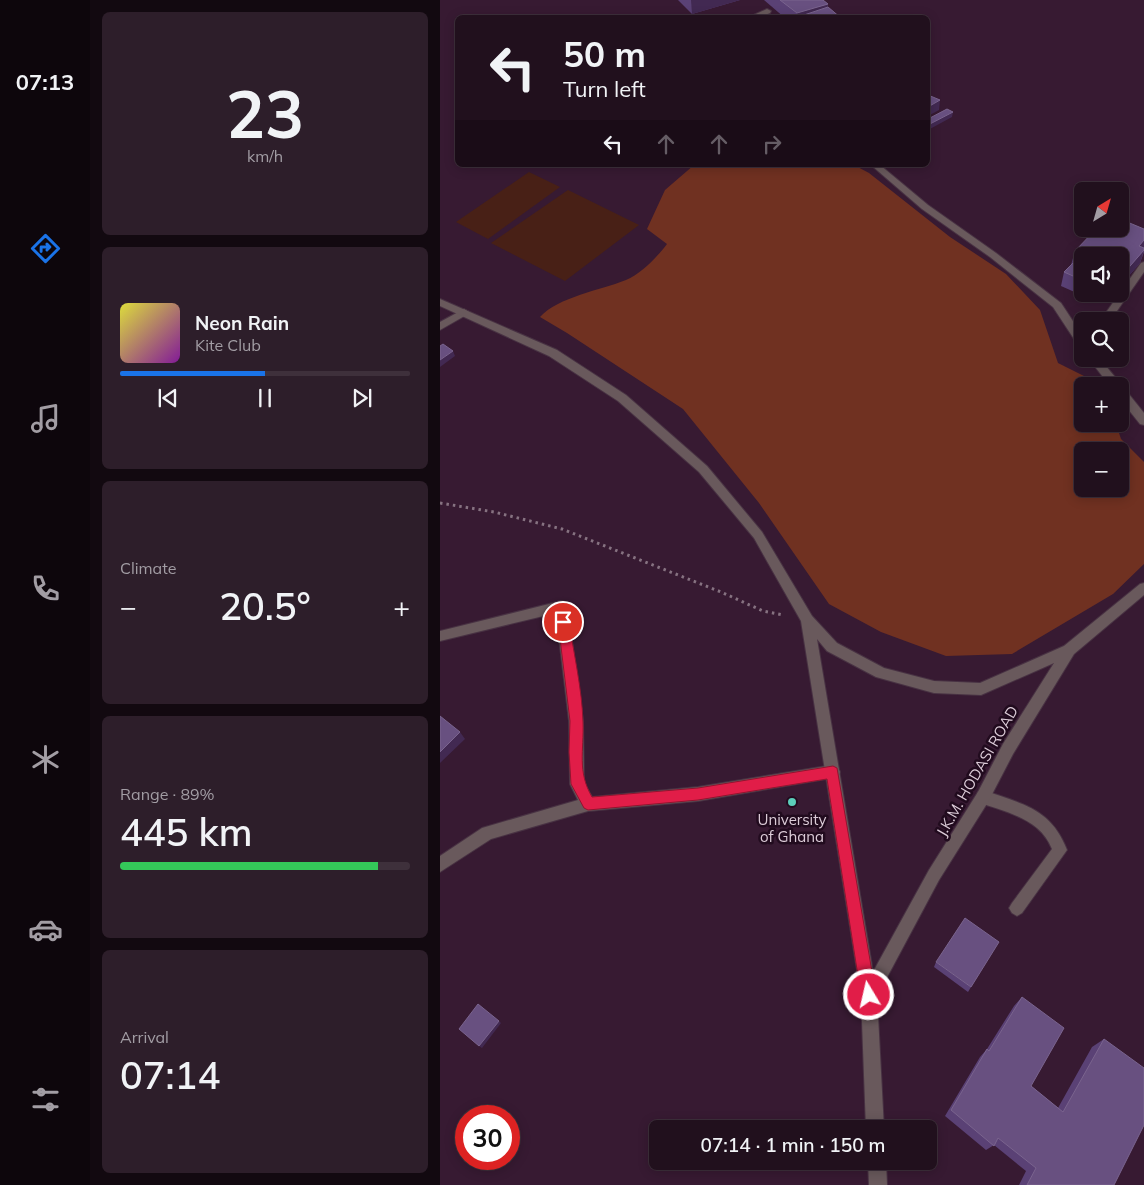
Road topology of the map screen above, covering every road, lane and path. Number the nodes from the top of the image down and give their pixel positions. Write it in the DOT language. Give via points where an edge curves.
graph roads {
  1 [pos="767,11"];
  2 [pos="757,15"];
  3 [pos="877,167"];
  4 [pos="1144,266"];
  5 [pos="440,302"];
  6 [pos="464,312"];
  7 [pos="1111,312"];
  8 [pos="440,327"];
  9 [pos="1074,330"];
  10 [pos="1101,367"];
  11 [pos="1109,377"];
  12 [pos="1129,402"];
  13 [pos="1144,404"];
  14 [pos="1133,407"];
  15 [pos="1144,422"];
  16 [pos="440,504"];
  17 [pos="1144,588"];
  18 [pos="807,620"];
  19 [pos="440,636"];
  20 [pos="1070,650"];
  21 [pos="833,772"];
  22 [pos="983,796"];
  23 [pos="588,804"];
  24 [pos="440,864"];
  25 [pos="1016,908"];
  26 [pos="869,995"];
  27 [pos="875,1120"];
  28 [pos="877,1170"];
  29 [pos="878,1185"];
  1 -- 2 [label="street"];
  3 -- 9 [label="street" via="925,207 1057,304"];
  4 -- 7 [label="street"];
  5 -- 6 [label="street"];
  6 -- 8 [label="street"];
  6 -- 18 [label="street" via="553,354 622,398 703,469 758,535"];
  10 -- 11 [label="street"];
  12 -- 14 [label="street"];
  13 -- 14 [label="street"];
  14 -- 15 [label="street"];
  16 -- 18 [label="path" via="494,512 562,530 762,611"];
  17 -- 20 [label="street, J.K.M. HODASI ROAD"];
  18 -- 20 [label="street" via="832,648 881,673 934,687 981,689"];
  18 -- 21 [label="street"];
  19 -- 23 [label="street" via="561,606 576,721 577,784"];
  20 -- 22 [label="street, J.K.M. HODASI ROAD" via="1008,748"];
  21 -- 23 [label="street" via="698,794"];
  21 -- 26 [label="street"];
  22 -- 25 [label="street" via="1037,817 1057,837 1060,850"];
  22 -- 26 [label="street, J.K.M. HODASI ROAD" via="934,875"];
  23 -- 24 [label="street" via="487,833"];
  26 -- 27 [label="street"];
  28 -- 29 [label="street"];
}
